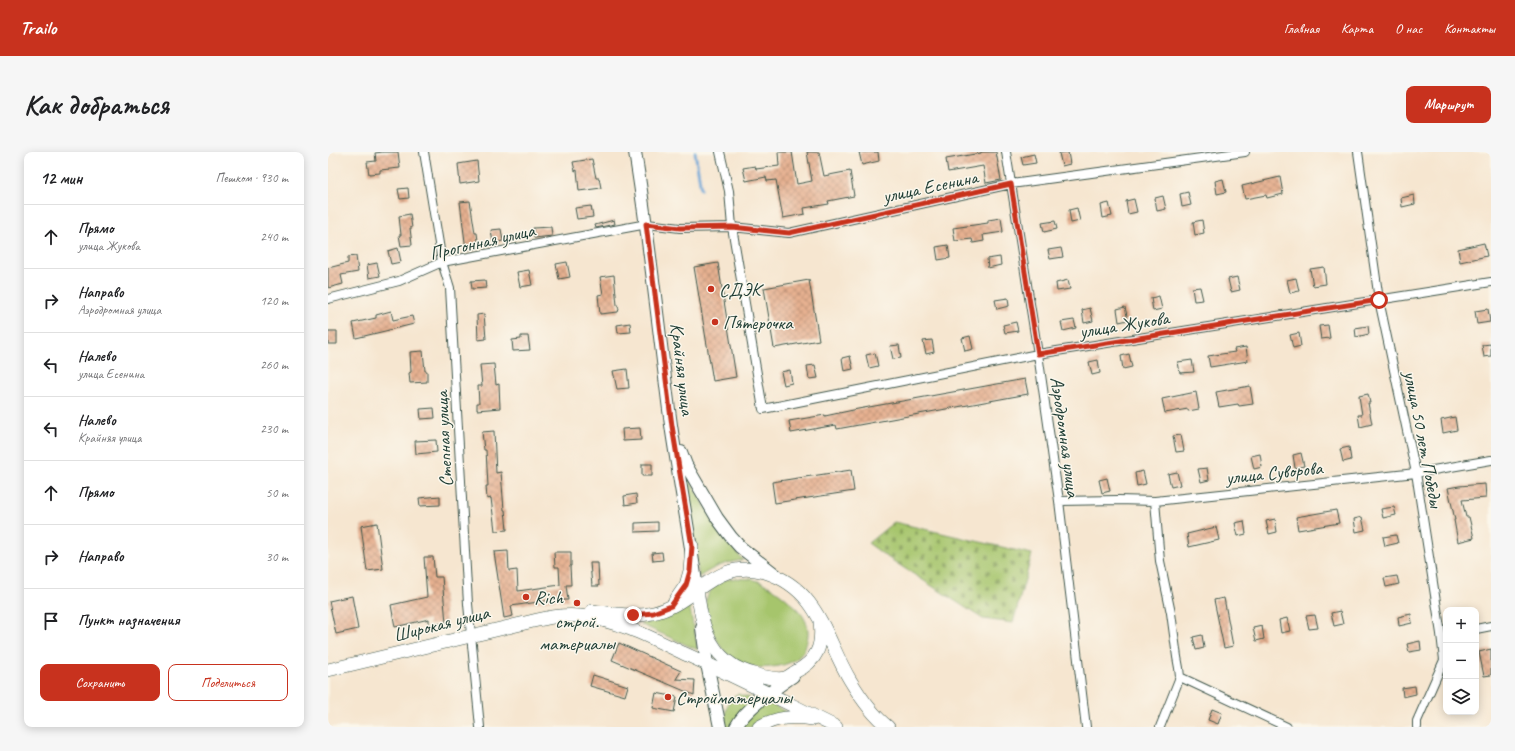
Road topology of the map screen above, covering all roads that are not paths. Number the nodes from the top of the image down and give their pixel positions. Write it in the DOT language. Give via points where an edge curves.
graph roads {
  1 [pos="424,152"];
  2 [pos="635,152"];
  3 [pos="720,152"];
  4 [pos="1006,152"];
  5 [pos="1245,152"];
  6 [pos="1358,152"];
  7 [pos="1011,184"];
  8 [pos="646,224"];
  9 [pos="732,227"];
  10 [pos="442,262"];
  11 [pos="1491,282"];
  12 [pos="328,299"];
  13 [pos="1379,300"];
  14 [pos="1038,354"];
  15 [pos="672,426"];
  16 [pos="1491,460"];
  17 [pos="1416,473"];
  18 [pos="1059,501"];
  19 [pos="1155,501"];
  20 [pos="692,546"];
  21 [pos="778,577"];
  22 [pos="697,590"];
  23 [pos="671,606"];
  24 [pos="700,609"];
  25 [pos="563,616"];
  26 [pos="820,618"];
  27 [pos="1491,626"];
  28 [pos="1443,628"];
  29 [pos="1479,628"];
  30 [pos="472,635"];
  31 [pos="1444,643"];
  32 [pos="707,664"];
  33 [pos="806,666"];
  34 [pos="328,670"];
  35 [pos="730,675"];
  36 [pos="757,675"];
  37 [pos="1180,677"];
  38 [pos="768,694"];
  39 [pos="823,720"];
  40 [pos="480,727"];
  41 [pos="720,727"];
  42 [pos="736,727"];
  43 [pos="758,727"];
  44 [pos="836,727"];
  45 [pos="888,727"];
  46 [pos="1086,727"];
  47 [pos="1160,727"];
  48 [pos="1287,727"];
  49 [pos="1417,727"];
  1 -- 10 [label="street, Степная улица"];
  2 -- 8 [label="main road, Крайняя улица"];
  3 -- 9 [label="street" via="729,191"];
  4 -- 7 [label="street, Аэродромная улица"];
  5 -- 7 [label="street, улица Есенина"];
  6 -- 13 [label="street, улица 50 лет Победы"];
  7 -- 9 [label="street, улица Есенина" via="789,233"];
  7 -- 14 [label="street, Аэродромная улица"];
  8 -- 9 [label="street, улица Есенина" via="680,228"];
  8 -- 10 [label="street, Прогонная улица"];
  8 -- 15 [label="main road, Крайняя улица"];
  9 -- 14 [label="street, улица Жукова" via="763,410"];
  10 -- 12 [label="street, Прогонная улица" via="399,281"];
  10 -- 30 [label="street, Степная улица" via="450,288 468,604"];
  11 -- 13 [label="street, улица Жукова"];
  13 -- 14 [label="street, улица Жукова"];
  13 -- 17 [label="street, улица 50 лет Победы"];
  14 -- 18 [label="street, Аэродромная улица"];
  15 -- 20 [label="main road, Крайняя улица"];
  15 -- 21 [label="main road" via="686,465 724,528 740,547"];
  16 -- 17 [label="street, улица Суворова"];
  17 -- 19 [label="street, улица Суворова"];
  17 -- 28 [label="street, улица 50 лет Победы"];
  18 -- 19 [label="street, улица Суворова"];
  18 -- 46 [label="street, Аэродромная улица"];
  19 -- 37 [label="street" via="1160,561 1171,613"];
  20 -- 22 [label="main road, Крайняя улица"];
  20 -- 23 [label="main road" via="686,585"];
  21 -- 22 [label="main road" via="753,569 740,569 718,575"];
  21 -- 26 [label="main road" via="801,593"];
  22 -- 23 [label="main road"];
  22 -- 24 [label="main road"];
  23 -- 25 [label="main road" via="640,615 583,610"];
  24 -- 32 [label="main road"];
  24 -- 36 [label="main road" via="705,629 715,648 730,664"];
  25 -- 30 [label="main road, Широкая улица"];
  25 -- 32 [label="main road" via="578,615 622,626"];
  26 -- 33 [label="main road" via="822,635 819,648"];
  26 -- 45 [label="main road" via="850,679 864,700"];
  27 -- 29 [label="street"];
  30 -- 34 [label="main road, Широкая улица"];
  30 -- 40 [label="street, Степная улица"];
  31 -- 49 [label="street, улица 50 лет Победы" via="1444,660 1417,721"];
  32 -- 35 [label="main road"];
  32 -- 41 [label="main road"];
  33 -- 36 [label="main road" via="784,678"];
  33 -- 38 [label="main road"];
  35 -- 36 [label="main road"];
  35 -- 38 [label="main road"];
  37 -- 47 [label="street"];
  37 -- 48 [label="street"];
  38 -- 39 [label="main road"];
  38 -- 42 [label="main road" via="744,715"];
  39 -- 43 [label="main road" via="782,718"];
  39 -- 44 [label="main road"];
}
